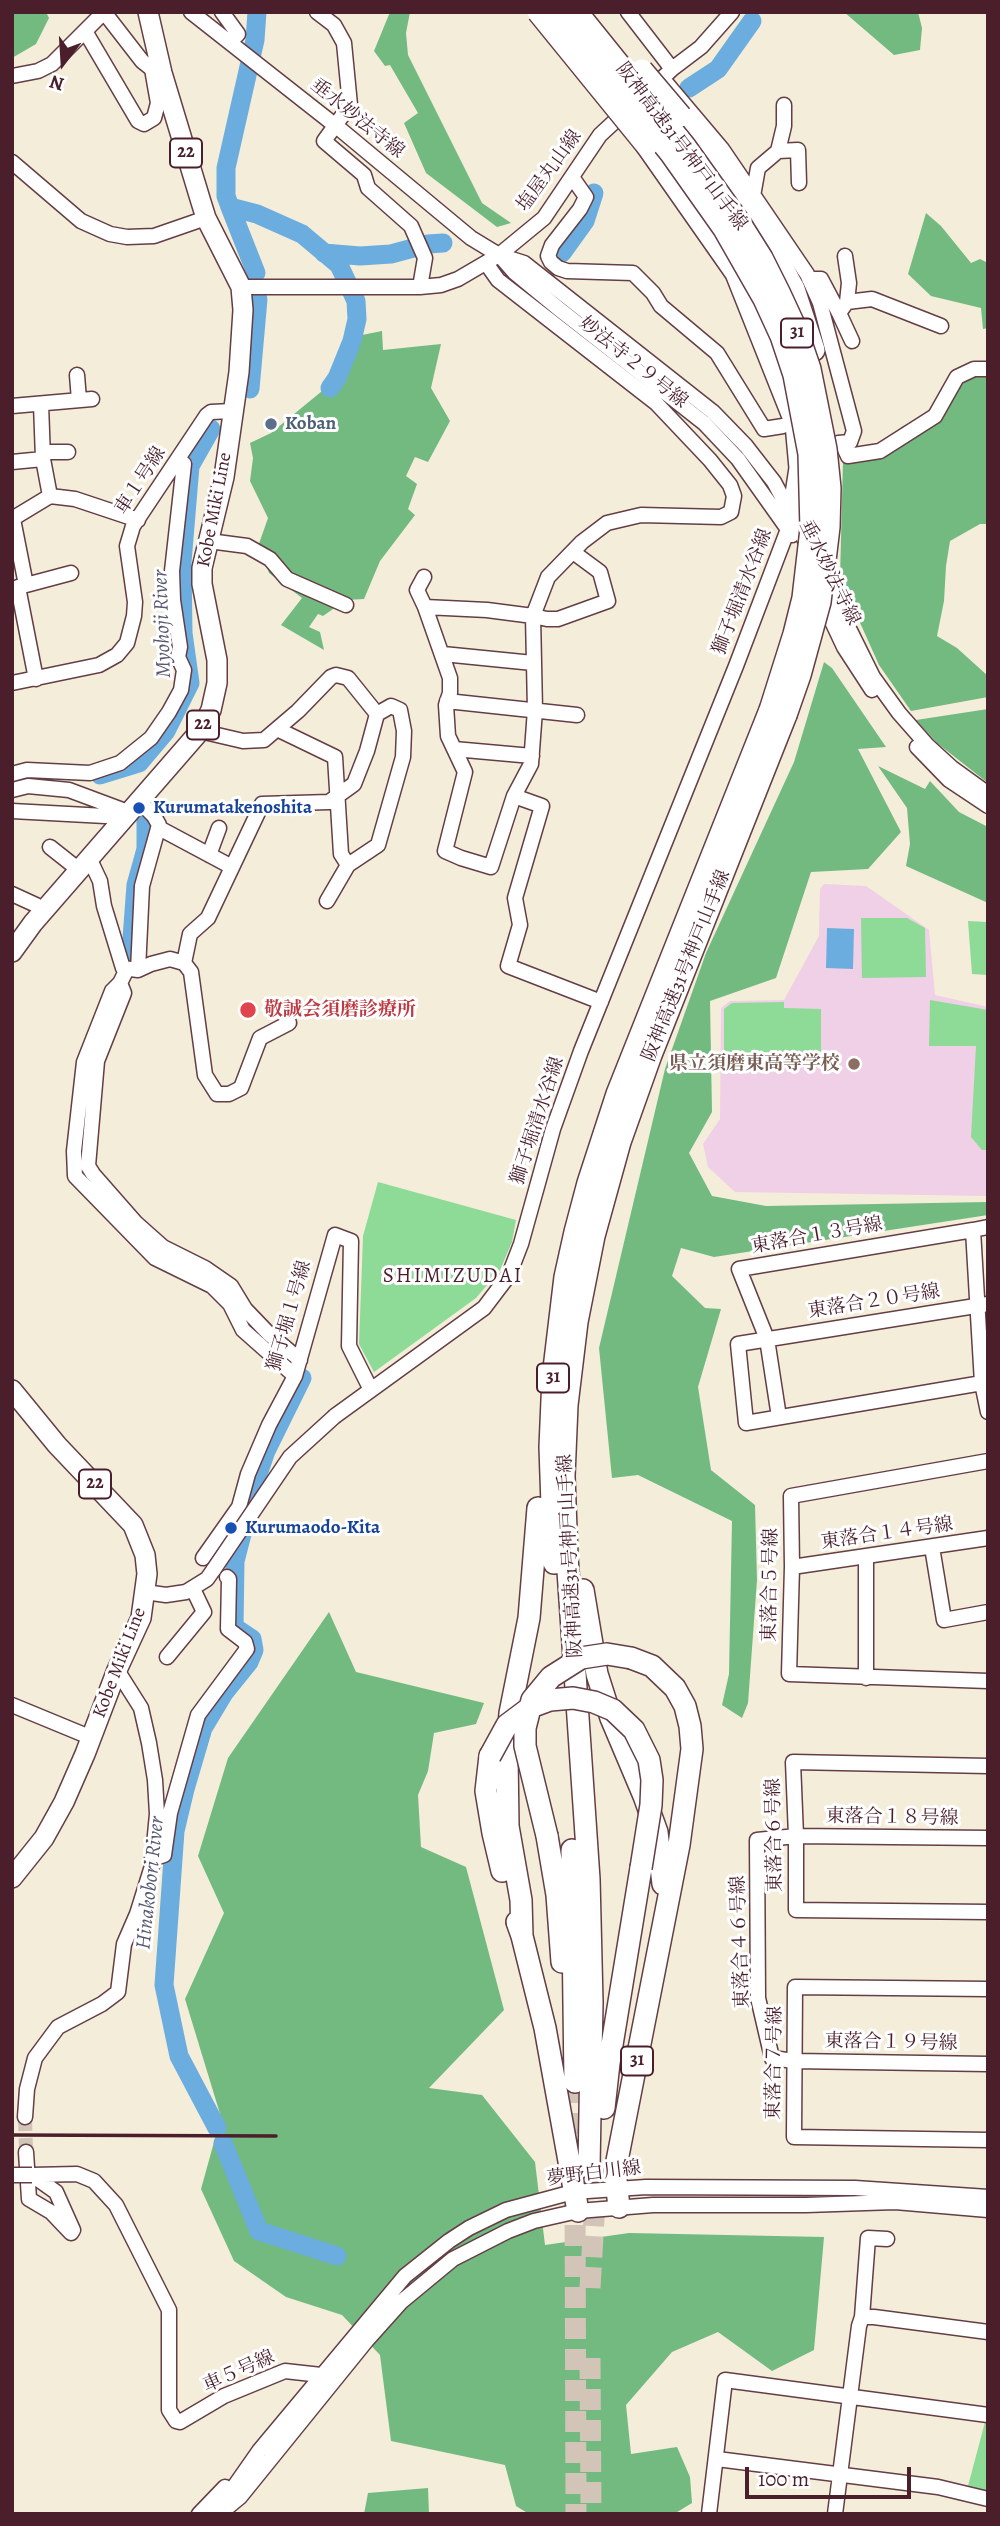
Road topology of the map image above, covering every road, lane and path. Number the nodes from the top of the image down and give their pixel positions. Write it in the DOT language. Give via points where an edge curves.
graph roads {
  1 [pos="148,12"];
  2 [pos="191,12"];
  3 [pos="222,12"];
  4 [pos="317,12"];
  5 [pos="538,12"];
  6 [pos="556,12"];
  7 [pos="578,12"];
  8 [pos="594,12"];
  9 [pos="628,12"];
  10 [pos="732,12"];
  11 [pos="85,31"];
  12 [pos="235,46"];
  13 [pos="157,71"];
  14 [pos="667,73"];
  15 [pos="12,76"];
  16 [pos="784,105"];
  17 [pos="334,125"];
  18 [pos="778,151"];
  19 [pos="12,162"];
  20 [pos="572,177"];
  21 [pos="799,183"];
  22 [pos="752,195"];
  23 [pos="206,218"];
  24 [pos="845,256"];
  25 [pos="492,259"];
  26 [pos="544,279"];
  27 [pos="809,279"];
  28 [pos="241,287"];
  29 [pos="420,287"];
  30 [pos="843,308"];
  31 [pos="554,315"];
  32 [pos="942,326"];
  33 [pos="852,341"];
  34 [pos="988,369"];
  35 [pos="77,375"];
  36 [pos="41,404"];
  37 [pos="12,406"];
  38 [pos="232,411"];
  39 [pos="783,426"];
  40 [pos="68,452"];
  41 [pos="43,456"];
  42 [pos="178,459"];
  43 [pos="12,462"];
  44 [pos="50,496"];
  45 [pos="12,519"];
  46 [pos="138,520"];
  47 [pos="790,523"];
  48 [pos="209,541"];
  49 [pos="573,552"];
  50 [pos="71,573"];
  51 [pos="424,577"];
  52 [pos="26,585"];
  53 [pos="346,605"];
  54 [pos="425,607"];
  55 [pos="533,616"];
  56 [pos="443,654"];
  57 [pos="533,663"];
  58 [pos="36,679"];
  59 [pos="12,683"];
  60 [pos="447,701"];
  61 [pos="535,710"];
  62 [pos="778,712"];
  63 [pos="377,714"];
  64 [pos="577,715"];
  65 [pos="277,729"];
  66 [pos="200,731"];
  67 [pos="454,749"];
  68 [pos="532,756"];
  69 [pos="12,774"];
  70 [pos="12,790"];
  71 [pos="988,794"];
  72 [pos="338,795"];
  73 [pos="514,796"];
  74 [pos="988,806"];
  75 [pos="130,810"];
  76 [pos="12,811"];
  77 [pos="159,828"];
  78 [pos="219,828"];
  79 [pos="50,847"];
  80 [pos="209,855"];
  81 [pos="348,865"];
  82 [pos="83,866"];
  83 [pos="232,867"];
  84 [pos="12,894"];
  85 [pos="327,901"];
  86 [pos="44,911"];
  87 [pos="15,942"];
  88 [pos="184,963"];
  89 [pos="133,970"];
  90 [pos="120,983"];
  91 [pos="601,1002"];
  92 [pos="289,1023"];
  93 [pos="980,1228"];
  94 [pos="983,1304"];
  95 [pos="767,1339"];
  96 [pos="556,1349"];
  97 [pos="300,1360"];
  98 [pos="295,1376"];
  99 [pos="985,1383"];
  100 [pos="371,1390"];
  101 [pos="15,1399"];
  102 [pos="567,1405"];
  103 [pos="988,1412"];
  104 [pos="779,1418"];
  105 [pos="988,1461"];
  106 [pos="988,1538"];
  107 [pos="932,1547"];
  108 [pos="866,1556"];
  109 [pos="203,1558"];
  110 [pos="792,1567"];
  111 [pos="221,1573"];
  112 [pos="193,1589"];
  113 [pos="145,1592"];
  114 [pos="988,1612"];
  115 [pos="167,1657"];
  116 [pos="117,1670"];
  117 [pos="866,1678"];
  118 [pos="988,1681"];
  119 [pos="12,1705"];
  120 [pos="92,1738"];
  121 [pos="988,1766"];
  122 [pos="796,1836"];
  123 [pos="988,1838"];
  124 [pos="152,1859"];
  125 [pos="12,1878"];
  126 [pos="988,1912"];
  127 [pos="664,1914"];
  128 [pos="522,1936"];
  129 [pos="988,1989"];
  130 [pos="794,2062"];
  131 [pos="988,2064"];
  132 [pos="25,2117"];
  133 [pos="988,2140"];
  134 [pos="26,2152"];
  135 [pos="12,2175"];
  136 [pos="32,2175"];
  137 [pos="618,2197"];
  138 [pos="988,2197"];
  139 [pos="575,2201"];
  140 [pos="988,2210"];
  141 [pos="887,2239"];
  142 [pos="862,2317"];
  143 [pos="988,2332"];
  144 [pos="321,2375"];
  145 [pos="850,2396"];
  146 [pos="988,2415"];
  147 [pos="260,2451"];
  148 [pos="717,2459"];
  149 [pos="840,2475"];
  150 [pos="240,2497"];
  151 [pos="988,2499"];
  152 [pos="199,2514"];
  153 [pos="217,2514"];
  154 [pos="228,2514"];
  155 [pos="709,2514"];
  156 [pos="835,2514"];
  1 -- 13 [label="main road, Kobe Miki Line / 22"];
  2 -- 12 [label="street, 垂水妙法寺線"];
  3 -- 12 [label="street" via="238,34"];
  4 -- 17 [label="street" via="334,25 344,43 350,105"];
  5 -- 47 [label="highway, bridge" via="647,146 736,273 796,424 800,468"];
  6 -- 62 [label="highway, 阪神高速31号神戸山手線 / 31, bridge" via="724,229 764,299 794,375 809,454 811,529 803,598"];
  7 -- 62 [label="highway, 阪神高速31号神戸山手線 / 31, bridge" via="740,223 779,292 810,369 826,449 829,527 820,602 800,675"];
  8 -- 47 [label="highway, 31, bridge" via="681,116 750,213 794,289 820,369 824,415 816,479"];
  9 -- 14 [label="street"];
  10 -- 14 [label="street, 塩屋丸山線" via="701,47"];
  11 -- 13 [label="street" via="104,12 128,46"];
  11 -- 13 [label="street" via="144,124 154,118 158,103"];
  11 -- 15 [label="street" via="52,64"];
  12 -- 17 [label="street, 垂水妙法寺線"];
  13 -- 23 [label="main road, Kobe Miki Line / 22"];
  14 -- 20 [label="street, 塩屋丸山線" via="600,135"];
  14 -- 22 [label="street"];
  16 -- 18 [label="street" via="789,126"];
  17 -- 25 [label="street, 垂水妙法寺線"];
  17 -- 29 [label="street" via="324,141 364,175 368,188 411,226 422,251"];
  18 -- 21 [label="street" via="798,150"];
  18 -- 22 [label="street" via="758,168"];
  19 -- 23 [label="street" via="81,221 110,234 154,236"];
  20 -- 25 [label="street, 塩屋丸山線" via="544,218"];
  20 -- 39 [label="street" via="586,197 552,245 551,262 567,271 633,273 661,306 717,353 764,429"];
  22 -- 27 [label="street"];
  23 -- 28 [label="main road, Kobe Miki Line / 22"];
  24 -- 30 [label="street" via="849,283"];
  25 -- 26 [label="street, 垂水妙法寺線" via="524,263"];
  25 -- 29 [label="street, 塩屋丸山線" via="458,279"];
  25 -- 31 [label="street, 垂水妙法寺線" via="514,272"];
  26 -- 31 [label="street"];
  26 -- 47 [label="street, 垂水妙法寺線" via="713,412 758,461"];
  27 -- 30 [label="street" via="821,279"];
  27 -- 34 [label="street" via="820,303 854,431 850,442 840,443 848,456 880,451 934,416 957,377"];
  28 -- 29 [label="street, 塩屋丸山線"];
  28 -- 38 [label="main road, Kobe Miki Line / 22" via="243,310"];
  30 -- 32 [label="street" via="872,299"];
  30 -- 33 [label="street"];
  31 -- 47 [label="street, 垂水妙法寺線" via="704,423"];
  31 -- 49 [label="street, 妙法寺２９号線" via="656,403 710,460 734,496 731,512 721,517 641,516 607,523"];
  35 -- 36 [label="street" via="85,399"];
  36 -- 37 [label="street"];
  36 -- 41 [label="street"];
  38 -- 42 [label="street, 車１号線" via="207,415"];
  38 -- 48 [label="main road, Kobe Miki Line / 22" via="224,477"];
  40 -- 41 [label="street"];
  41 -- 43 [label="street"];
  41 -- 44 [label="street"];
  42 -- 46 [label="street, 車１号線"];
  42 -- 69 [label="street" via="184,464 172,571 178,657 184,670 176,701 150,738 120,763 90,772 27,770"];
  44 -- 45 [label="street"];
  44 -- 46 [label="street" via="75,499"];
  45 -- 52 [label="street"];
  46 -- 58 [label="street, 車１号線" via="127,546 135,602 127,643 99,665"];
  47 -- 71 [label="street, 垂水妙法寺線" via="886,695 928,746"];
  47 -- 74 [label="street, 垂水妙法寺線" via="844,647 886,712 939,771"];
  47 -- 91 [label="street, 獅子堀清水谷線"];
  48 -- 53 [label="street" via="247,546 270,559 287,579"];
  48 -- 66 [label="main road, Kobe Miki Line / 22" via="202,584 218,669 211,710"];
  49 -- 55 [label="street, 妙法寺２９号線" via="548,577"];
  49 -- 55 [label="street" via="600,572 608,601 558,619"];
  50 -- 52 [label="street"];
  51 -- 54 [label="street, 妙法寺２９号線" via="417,590"];
  52 -- 58 [label="street" via="18,587"];
  54 -- 55 [label="street"];
  54 -- 56 [label="street, 妙法寺２９号線"];
  55 -- 57 [label="street, 妙法寺２９号線"];
  56 -- 57 [label="street"];
  56 -- 60 [label="street, 妙法寺２９号線" via="450,678"];
  57 -- 61 [label="street, 妙法寺２９号線"];
  58 -- 59 [label="street, 車１号線"];
  60 -- 61 [label="street"];
  60 -- 67 [label="street, 妙法寺２９号線" via="448,736"];
  61 -- 64 [label="street"];
  61 -- 68 [label="street, 妙法寺２９号線"];
  62 -- 96 [label="highway, 阪神高速31号神戸山手線 / 31" via="638,1038 601,1140 565,1276"];
  62 -- 102 [label="highway, 阪神高速31号神戸山手線 / 31" via="620,1142 585,1276"];
  63 -- 65 [label="street" via="348,678 336,675"];
  63 -- 72 [label="street" via="354,784"];
  63 -- 81 [label="street" via="391,706 400,710 403,757 378,845"];
  65 -- 66 [label="street" via="264,740 243,741"];
  65 -- 72 [label="street" via="335,757"];
  66 -- 75 [label="main road, Kobe Miki Line / 22"];
  67 -- 68 [label="street"];
  67 -- 73 [label="street, 妙法寺２９号線" via="466,779 445,851 491,867"];
  68 -- 73 [label="street, 妙法寺２９号線"];
  70 -- 75 [label="street" via="28,786 69,790"];
  72 -- 81 [label="street" via="341,854"];
  72 -- 83 [label="street" via="329,802 262,804"];
  73 -- 91 [label="street" via="542,806 515,898 520,925 508,966"];
  75 -- 76 [label="street"];
  75 -- 77 [label="street" via="154,816"];
  75 -- 82 [label="main road, Kobe Miki Line / 22"];
  77 -- 80 [label="street"];
  77 -- 89 [label="street" via="142,886"];
  78 -- 80 [label="street"];
  79 -- 82 [label="street"];
  80 -- 83 [label="street"];
  81 -- 85 [label="street"];
  82 -- 86 [label="main road, Kobe Miki Line / 22"];
  82 -- 89 [label="street" via="92,864 123,968"];
  83 -- 88 [label="street" via="208,918 190,934"];
  84 -- 86 [label="street"];
  86 -- 87 [label="main road, Kobe Miki Line / 22"];
  88 -- 89 [label="street" via="170,959"];
  88 -- 92 [label="street" via="191,972 205,1075 217,1094 241,1088 260,1038"];
  89 -- 90 [label="street"];
  90 -- 97 [label="street" via="124,993 97,1061 88,1166 136,1223 163,1247 231,1286 245,1309"];
  90 -- 98 [label="street" via="112,991 84,1062 75,1176 155,1258 212,1286 230,1304 243,1330"];
  91 -- 100 [label="street, 獅子堀清水谷線" via="553,1129 509,1275 484,1308"];
  93 -- 94 [label="street"];
  93 -- 95 [label="street, 東落合１３号線" via="739,1269"];
  94 -- 95 [label="street, 東落合２０号線"];
  94 -- 99 [label="street"];
  95 -- 104 [label="street, 東落合１３号線"];
  95 -- 104 [label="street, 東落合２０号線" via="738,1344 746,1423"];
  96 -- 127 [label="highway, 阪神高速31号神戸山手線 / 31, bridge" via="551,1519 573,1863 575,2082 557,1895 525,1728 532,1700 551,1677 581,1658 607,1654 652,1666 675,1688 685,1706 690,1770"];
  96 -- 128 [label="highway" via="544,1392 533,1592 510,1713 507,1754 508,1826 522,1900"];
  97 -- 98 [label="street, 獅子堀１号線"];
  97 -- 100 [label="street, 獅子堀１号線" via="335,1235 351,1241 349,1346"];
  98 -- 109 [label="street, 獅子堀１号線" via="264,1436 239,1507"];
  99 -- 103 [label="street"];
  99 -- 104 [label="street"];
  100 -- 111 [label="street, 獅子堀清水谷線, bridge" via="289,1457"];
  101 -- 113 [label="main road, Kobe Miki Line / 22" via="133,1525 145,1555"];
  102 -- 127 [label="highway, 31" via="578,1558 594,1663 657,1832"];
  102 -- 128 [label="highway, 阪神高速31号神戸山手線 / 31, bridge" via="567,1556 582,1760 592,1974 593,2166 652,1780 649,1760 634,1730 613,1710 594,1702 573,1698 531,1707 508,1725 490,1756 486,1791 493,1833"];
  105 -- 110 [label="street, 東落合５号線" via="791,1496"];
  106 -- 107 [label="street, 東落合１４号線"];
  107 -- 108 [label="street, 東落合１４号線"];
  107 -- 114 [label="street" via="944,1620"];
  108 -- 110 [label="street, 東落合１４号線"];
  108 -- 117 [label="street"];
  110 -- 117 [label="street, 東落合５号線" via="789,1674"];
  111 -- 112 [label="street, 獅子堀清水谷線"];
  111 -- 124 [label="street" via="229,1579 228,1629 245,1642 247,1650 198,1715 170,1813 164,1855"];
  112 -- 113 [label="street" via="166,1595"];
  112 -- 115 [label="street" via="204,1612"];
  113 -- 116 [label="main road, Kobe Miki Line / 22" via="141,1618"];
  116 -- 120 [label="main road, Kobe Miki Line / 22"];
  116 -- 124 [label="street" via="141,1708 149,1742 157,1814"];
  117 -- 118 [label="street, 東落合５号線"];
  119 -- 120 [label="street"];
  120 -- 125 [label="main road, Kobe Miki Line / 22" via="44,1838"];
  121 -- 122 [label="street, 東落合６号線" via="793,1762"];
  122 -- 123 [label="street, 東落合１８号線"];
  122 -- 126 [label="street, 東落合６号線" via="796,1910"];
  122 -- 130 [label="street, 東落合４６号線" via="757,1840 758,1998 772,2058"];
  124 -- 132 [label="street" via="124,1944 118,1992 58,2027 35,2058"];
  127 -- 137 [label="highway, 31" via="615,2171"];
  128 -- 139 [label="highway" via="545,2028"];
  129 -- 130 [label="street, 東落合７号線" via="795,1987"];
  130 -- 131 [label="street, 東落合１９号線"];
  130 -- 133 [label="street, 東落合７号線" via="794,2137"];
  134 -- 136 [label="street" via="29,2199 51,2212 71,2234 56,2192"];
  135 -- 136 [label="street, bridge"];
  136 -- 144 [label="street, 車５号線" via="77,2174 94,2182 116,2206 169,2310 169,2410 176,2421 285,2371"];
  137 -- 138 [label="street, 夢野白川線" via="855,2188"];
  137 -- 139 [label="street, 夢野白川線"];
  137 -- 140 [label="street, 夢野白川線" via="895,2202"];
  139 -- 144 [label="street, 夢野白川線" via="506,2210 449,2241 388,2294"];
  139 -- 150 [label="street, 夢野白川線" via="485,2241 426,2279 367,2340"];
  141 -- 142 [label="street" via="868,2238"];
  142 -- 143 [label="street"];
  142 -- 145 [label="street"];
  144 -- 147 [label="street, 夢野白川線"];
  145 -- 146 [label="street"];
  145 -- 148 [label="street" via="725,2380"];
  145 -- 149 [label="street"];
  147 -- 152 [label="street"];
  147 -- 153 [label="street, 夢野白川線"];
  148 -- 149 [label="street"];
  148 -- 155 [label="street"];
  149 -- 151 [label="street" via="938,2487"];
  149 -- 156 [label="street"];
  150 -- 153 [label="street, 夢野白川線"];
  150 -- 154 [label="street"];
}
